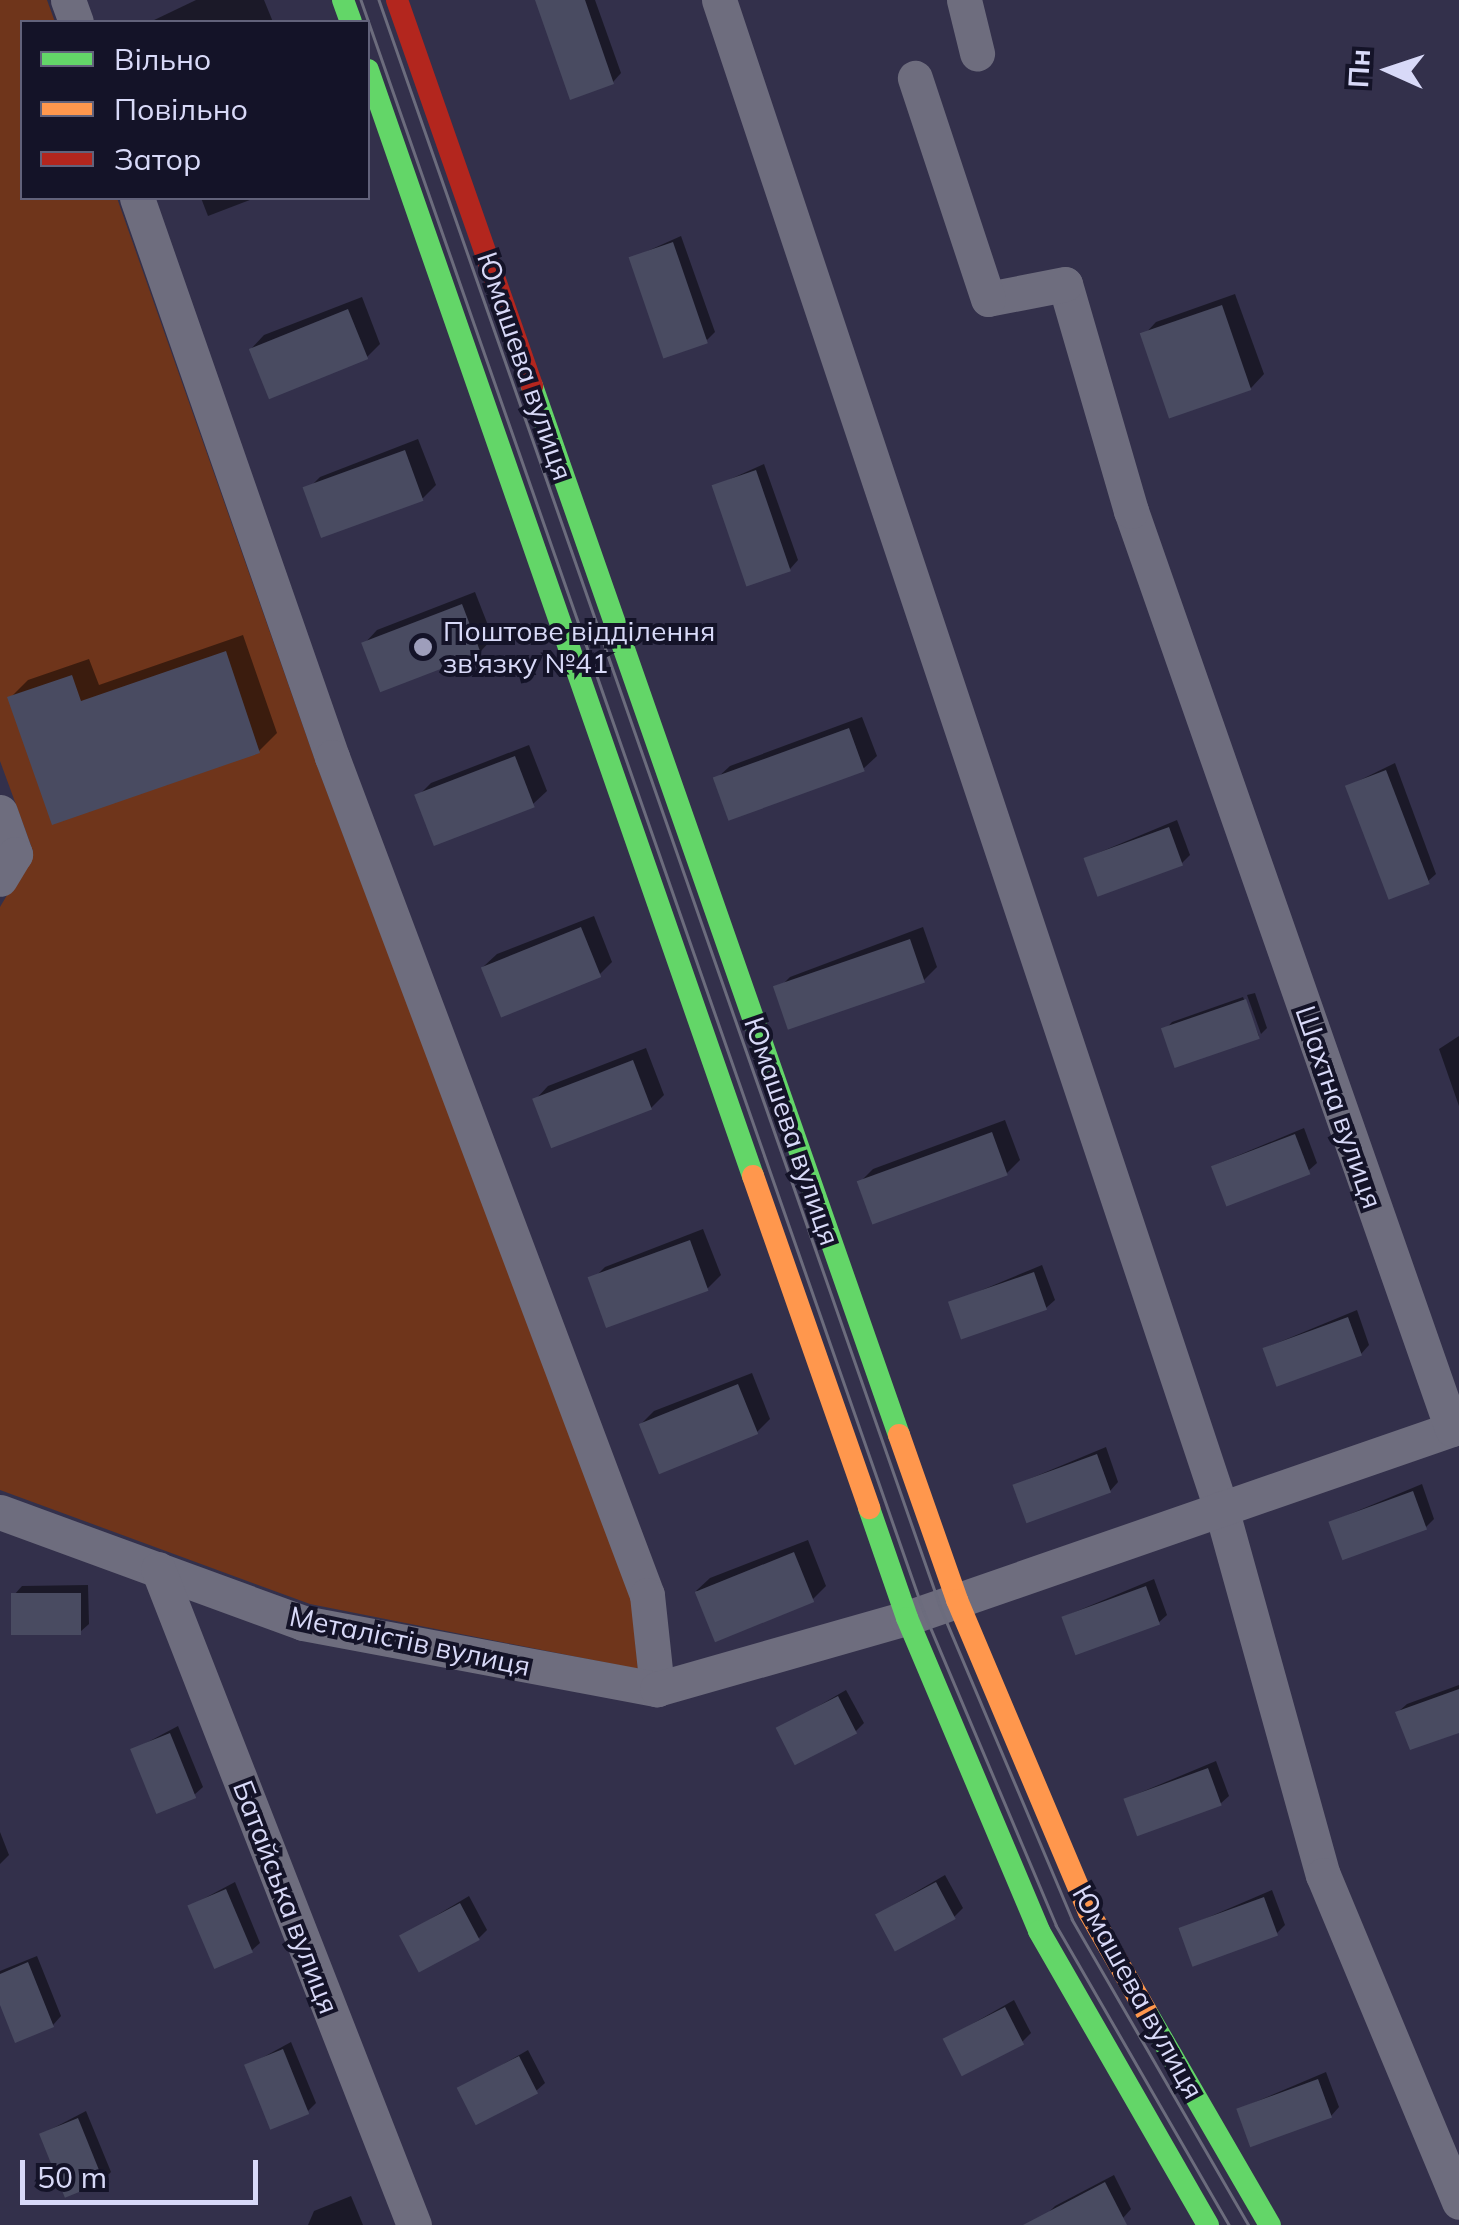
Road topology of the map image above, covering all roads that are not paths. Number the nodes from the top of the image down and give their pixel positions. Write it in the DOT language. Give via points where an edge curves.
graph roads {
  1 [pos="397,0"];
  2 [pos="720,0"];
  3 [pos="964,0"];
  4 [pos="977,52"];
  5 [pos="370,76"];
  6 [pos="915,78"];
  7 [pos="138,200"];
  8 [pos="0,812"];
  9 [pos="0,879"];
  10 [pos="1221,1508"];
  11 [pos="0,1512"];
  12 [pos="158,1569"];
  13 [pos="957,1600"];
  14 [pos="907,1618"];
  15 [pos="657,1688"];
  16 [pos="1459,2202"];
  17 [pos="414,2225"];
  18 [pos="1208,2225"];
  19 [pos="1270,2225"];
  1 -- 13 [label="main road, Юмашева вулиця"];
  2 -- 10 [label="street"];
  3 -- 4 [label="street"];
  5 -- 14 [label="main road, Юмашева вулиця"];
  6 -- 10 [label="street, Шахтна вулиця" via="988,300 1065,284 1131,511 1452,1430"];
  7 -- 15 [label="street" via="332,757 647,1596"];
  8 -- 9 [label="street" via="15,854"];
  10 -- 13 [label="street, Шахтна вулиця"];
  10 -- 16 [label="street" via="1322,1876"];
  11 -- 12 [label="street, Металістів вулиця"];
  12 -- 15 [label="street, Металістів вулиця" via="303,1624"];
  12 -- 17 [label="street, Батайська вулиця"];
  13 -- 14 [label="street, Шахтна вулиця"];
  13 -- 19 [label="main road, Юмашева вулиця" via="1088,1912"];
  14 -- 15 [label="street, Шахтна вулиця"];
  14 -- 18 [label="main road, Юмашева вулиця" via="1039,1931"];
}
